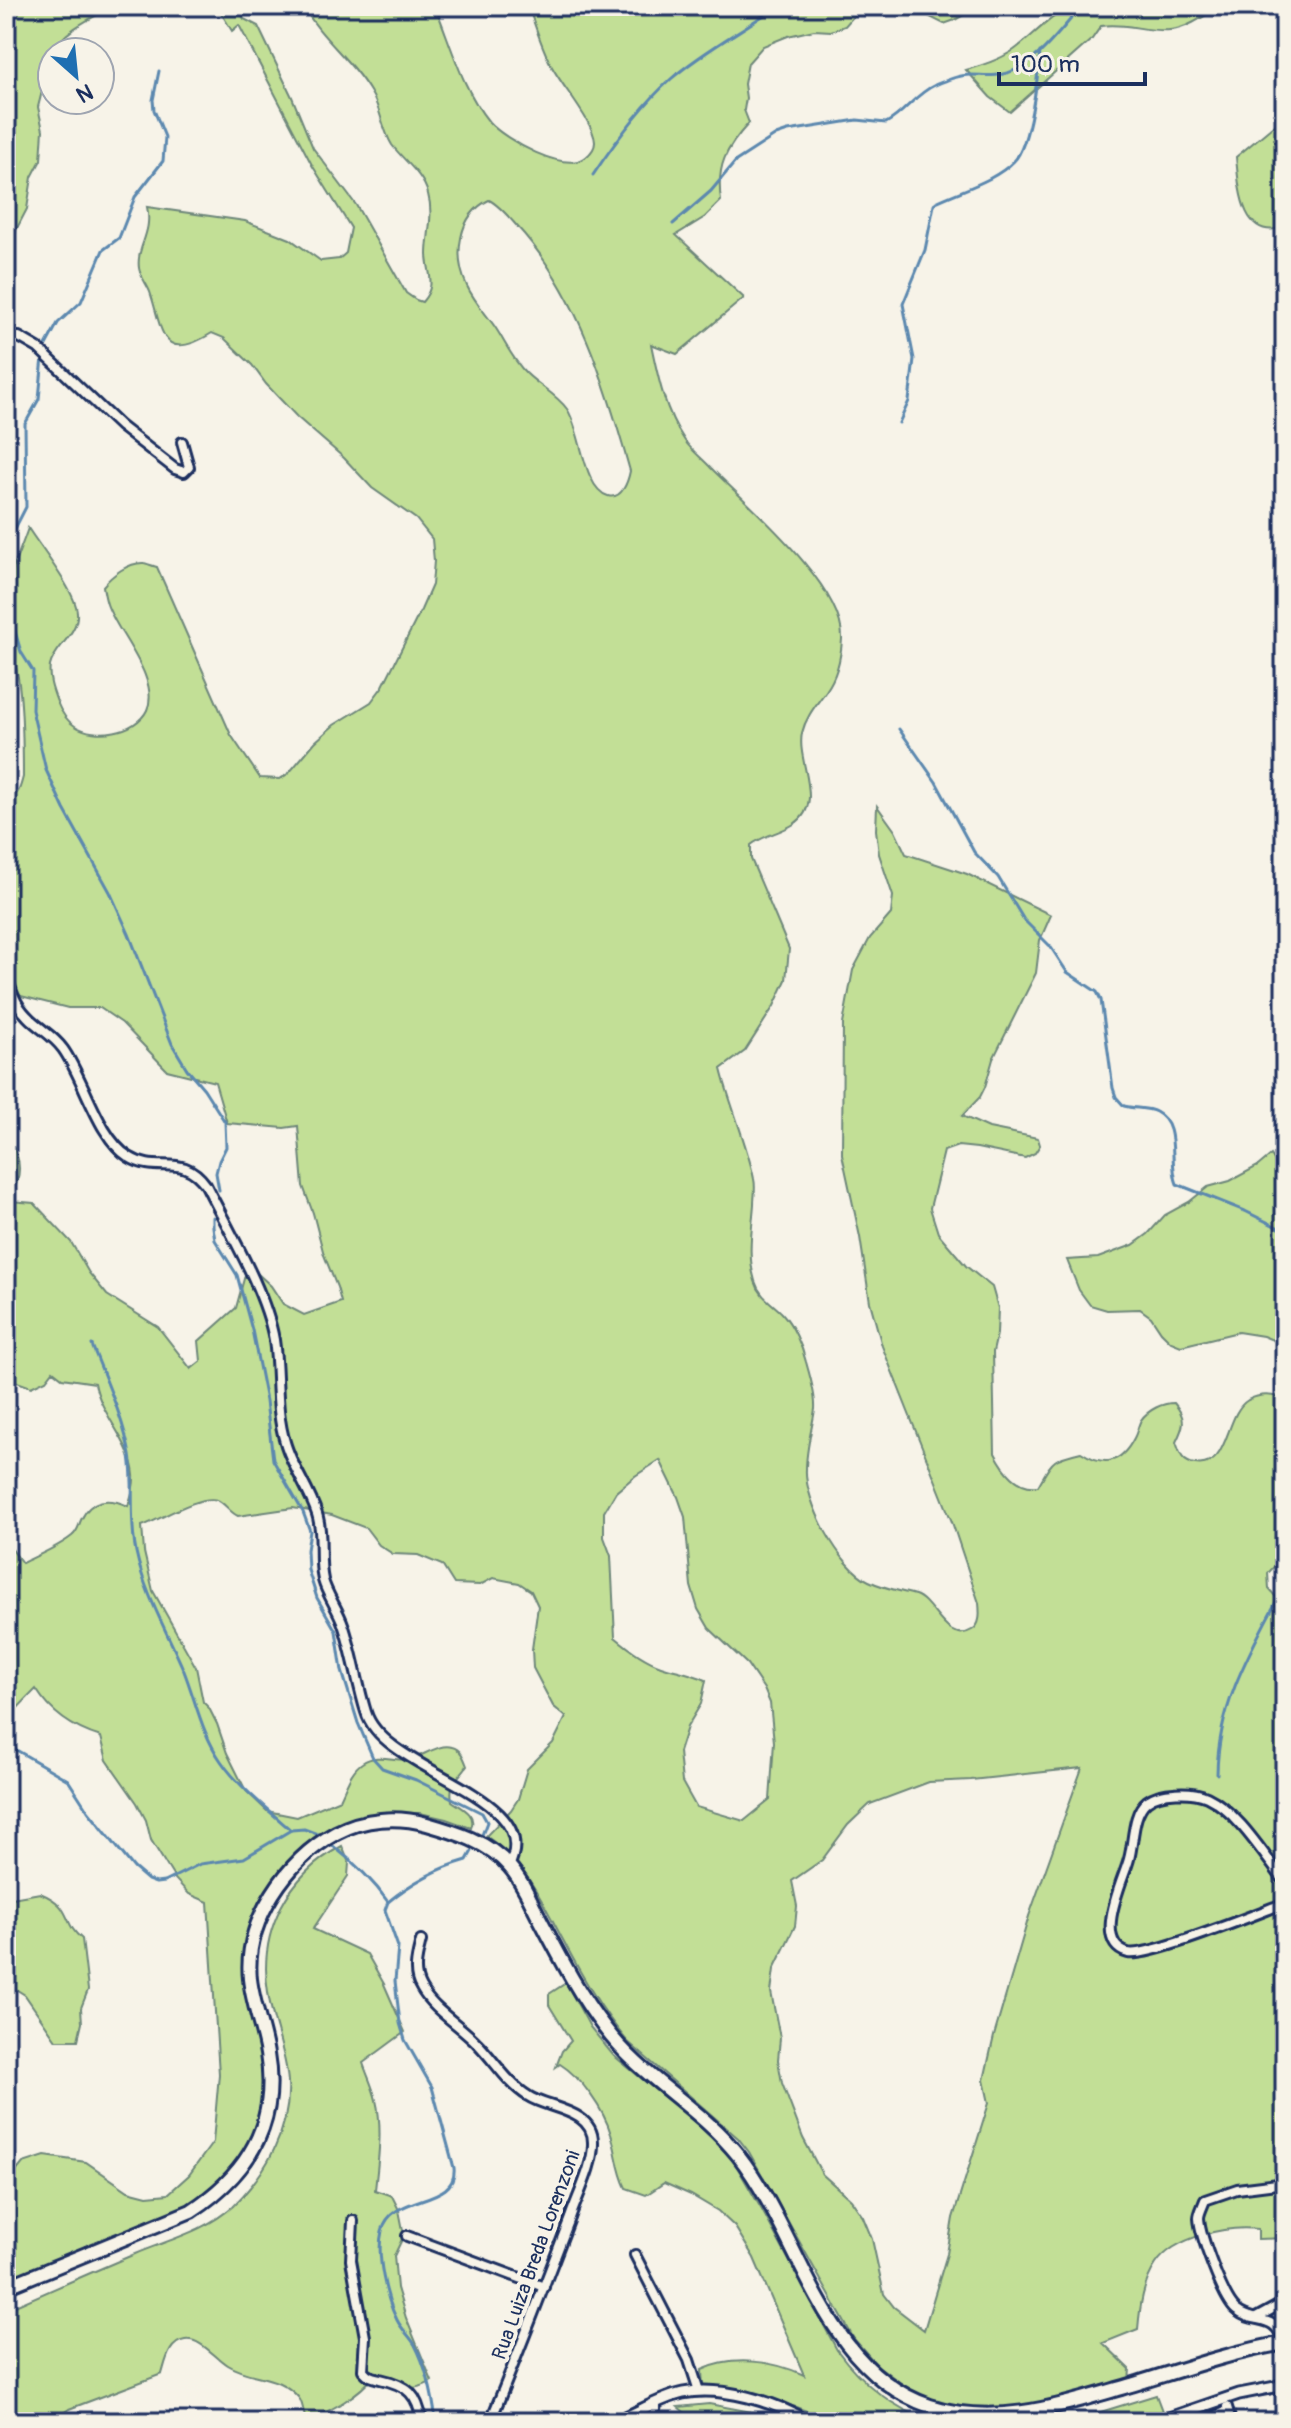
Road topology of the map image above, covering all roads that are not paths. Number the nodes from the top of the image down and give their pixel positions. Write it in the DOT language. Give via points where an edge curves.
graph roads {
  1 [pos="6,337"];
  2 [pos="182,442"];
  3 [pos="6,972"];
  4 [pos="509,1866"];
  5 [pos="1285,1882"];
  6 [pos="1285,1903"];
  7 [pos="421,1941"];
  8 [pos="1285,2183"];
  9 [pos="353,2221"];
  10 [pos="407,2236"];
  11 [pos="635,2255"];
  12 [pos="6,2287"];
  13 [pos="544,2287"];
  14 [pos="1285,2302"];
  15 [pos="1256,2318"];
  16 [pos="1284,2343"];
  17 [pos="1282,2385"];
  18 [pos="699,2391"];
  19 [pos="1224,2399"];
  20 [pos="1285,2400"];
  21 [pos="656,2404"];
  22 [pos="1228,2411"];
  23 [pos="422,2422"];
  24 [pos="490,2422"];
  25 [pos="614,2422"];
  26 [pos="653,2422"];
  27 [pos="808,2422"];
  28 [pos="1157,2422"];
  29 [pos="1203,2422"];
  30 [pos="1231,2422"];
  1 -- 2 [label="street" via="19,337 38,348 120,426 184,472 189,467"];
  3 -- 4 [label="street" via="18,1005 60,1044 122,1152 144,1164 188,1167 206,1185 257,1287 273,1337 284,1440 317,1512 324,1583 342,1622 370,1723 387,1742 501,1815 516,1841"];
  4 -- 12 [label="highway" via="459,1833 415,1821 351,1825 317,1845 282,1882 258,1925 250,1976 270,2084 263,2130 242,2166 191,2211"];
  4 -- 16 [label="highway" via="601,2024 635,2063 706,2121 740,2158 838,2330 866,2366 897,2391 950,2411 1028,2412"];
  5 -- 6 [label="street" via="1214,1801 1194,1793 1161,1796 1147,1801 1138,1816 1111,1922 1120,1949 1138,1954"];
  7 -- 13 [label="street, Rua Luiza Breda Lorenzoni" via="415,1969 428,1999 518,2089 575,2115 591,2133 586,2173"];
  8 -- 15 [label="street" via="1237,2189 1205,2200 1199,2216 1224,2295 1241,2314"];
  9 -- 23 [label="street" via="351,2260 366,2346 363,2370 412,2394"];
  10 -- 13 [label="street"];
  11 -- 18 [label="street" via="689,2360"];
  13 -- 24 [label="street, Rua Luiza Breda Lorenzoni"];
  14 -- 15 [label="street"];
  15 -- 16 [label="street" via="1277,2327"];
  17 -- 19 [label="street"];
  17 -- 20 [label="street"];
  18 -- 21 [label="street"];
  18 -- 27 [label="street" via="757,2400"];
  19 -- 22 [label="street"];
  19 -- 28 [label="street"];
  21 -- 25 [label="street"];
  21 -- 26 [label="street"];
  22 -- 29 [label="street"];
  22 -- 30 [label="street"];
}
